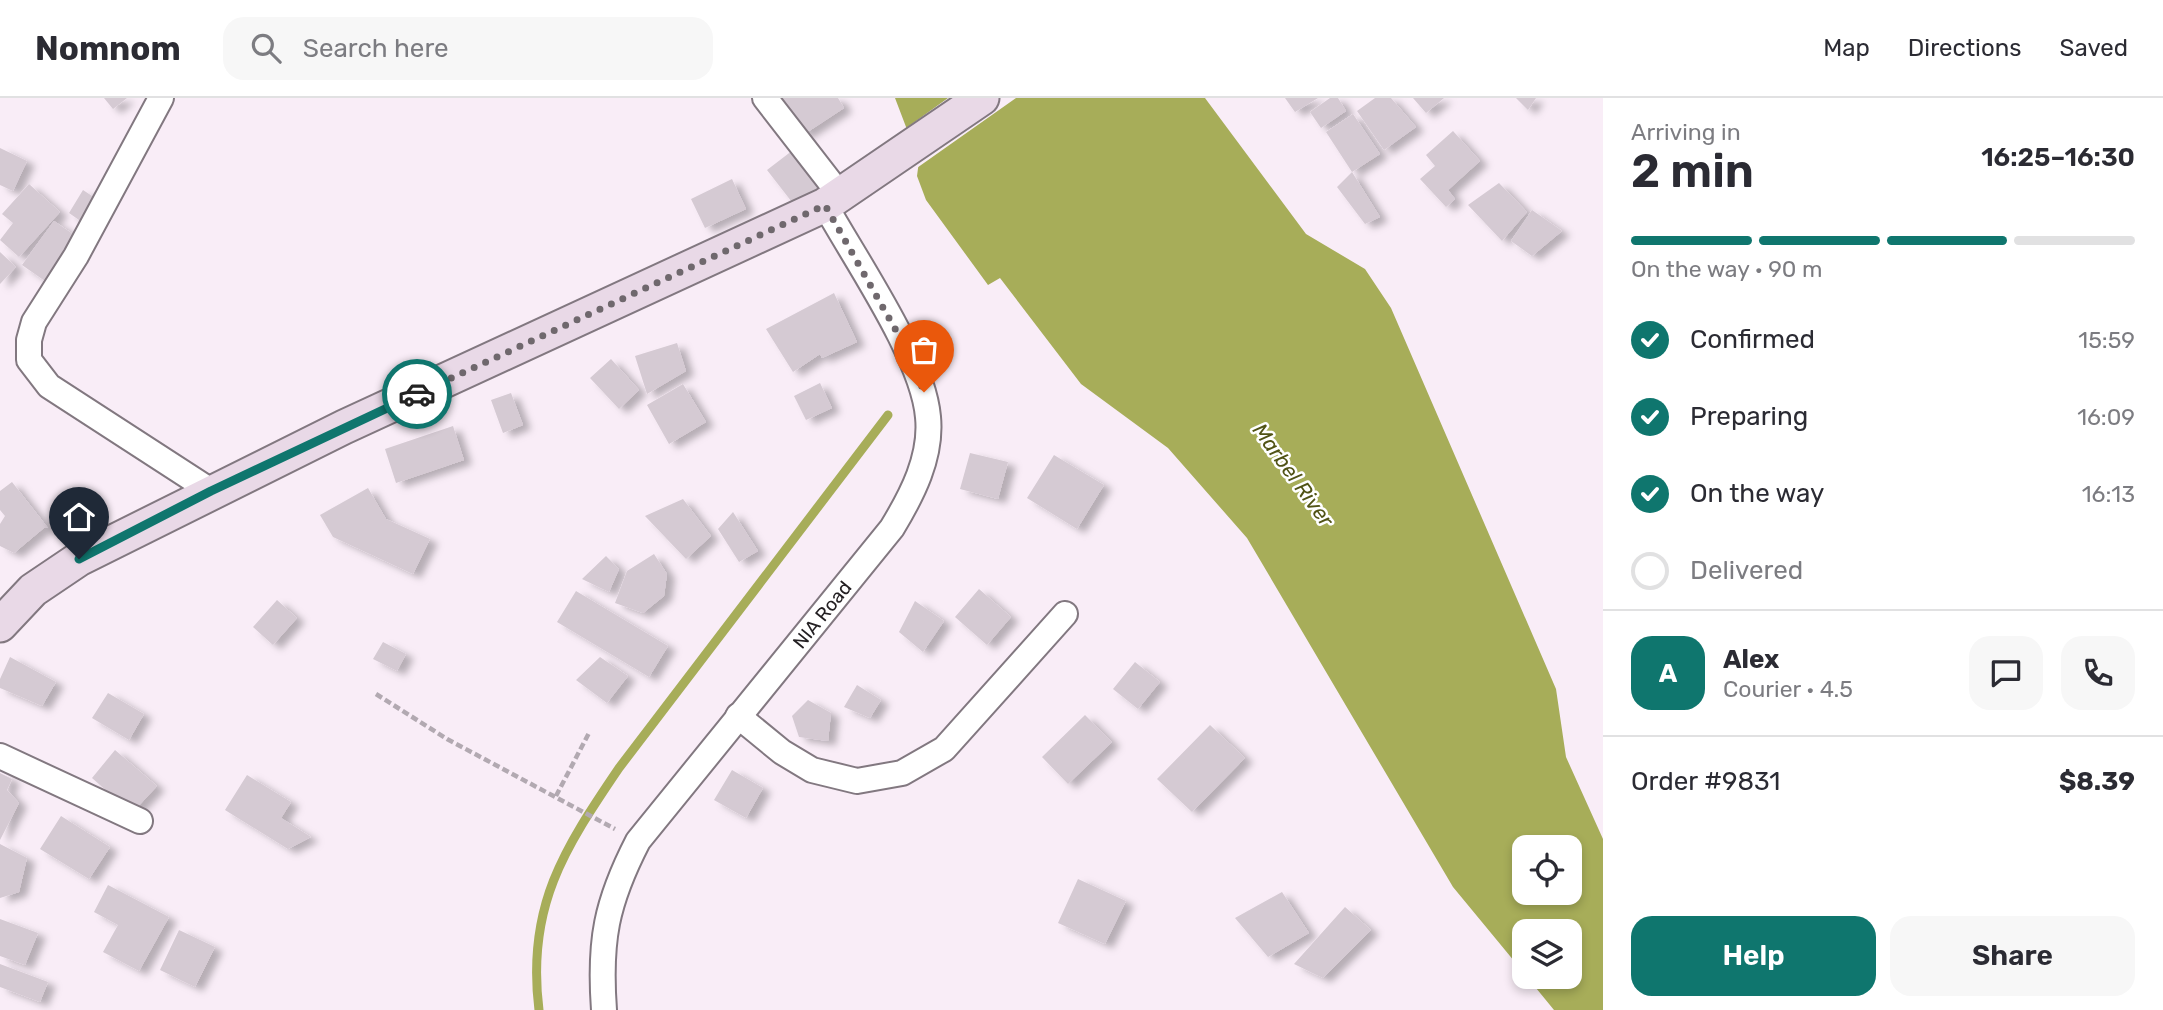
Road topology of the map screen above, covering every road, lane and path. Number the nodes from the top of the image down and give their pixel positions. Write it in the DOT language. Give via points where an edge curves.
graph roads {
  1 [pos="161,98"];
  2 [pos="765,98"];
  3 [pos="982,98"];
  4 [pos="833,201"];
  5 [pos="211,491"];
  6 [pos="1065,614"];
  7 [pos="0,625"];
  8 [pos="376,694"];
  9 [pos="738,716"];
  10 [pos="590,731"];
  11 [pos="0,756"];
  12 [pos="556,796"];
  13 [pos="598,819"];
  14 [pos="141,821"];
  15 [pos="604,1010"];
  1 -- 5 [label="street" via="76,256 34,322 29,360 49,386"];
  2 -- 4 [label="street, NIA Road"];
  3 -- 4 [label="main road"];
  4 -- 5 [label="main road"];
  4 -- 9 [label="street, NIA Road" via="924,392 929,420 925,454 914,492 892,528"];
  5 -- 7 [label="main road" via="79,559 33,590"];
  6 -- 9 [label="street" via="944,749 902,773 857,780 813,770 782,752"];
  8 -- 12 [label="path" via="447,739"];
  9 -- 15 [label="street, NIA Road" via="638,841 619,877 604,926"];
  10 -- 12 [label="path"];
  11 -- 14 [label="street"];
  12 -- 13 [label="path"];
}
